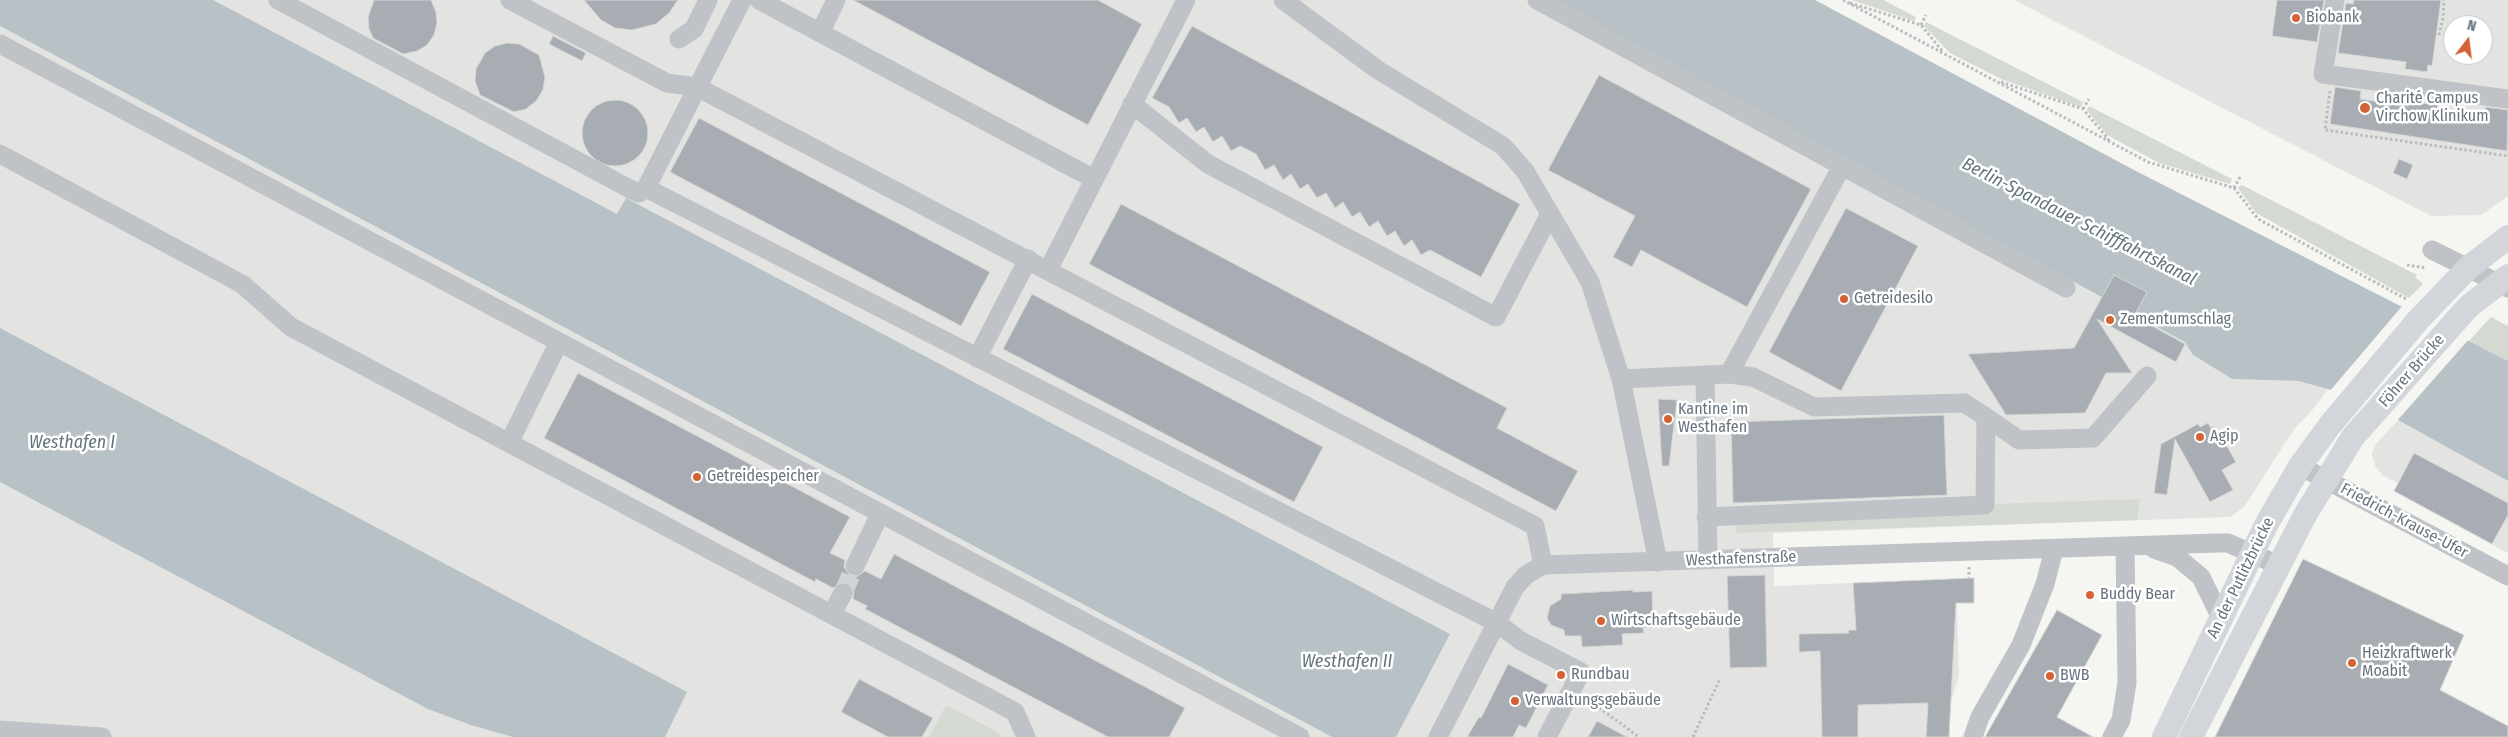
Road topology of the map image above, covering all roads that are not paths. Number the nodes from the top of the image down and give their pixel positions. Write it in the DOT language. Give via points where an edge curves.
graph roads {
  1 [pos="278,0"];
  2 [pos="510,0"];
  3 [pos="708,0"];
  4 [pos="742,0"];
  5 [pos="759,0"];
  6 [pos="836,0"];
  7 [pos="1186,0"];
  8 [pos="1283,0"];
  9 [pos="1538,0"];
  10 [pos="2335,0"];
  11 [pos="820,33"];
  12 [pos="679,39"];
  13 [pos="0,44"];
  14 [pos="697,88"];
  15 [pos="2508,99"];
  16 [pos="1132,104"];
  17 [pos="0,154"];
  18 [pos="1842,166"];
  19 [pos="1094,178"];
  20 [pos="646,188"];
  21 [pos="1550,214"];
  22 [pos="2508,237"];
  23 [pos="2432,250"];
  24 [pos="1028,259"];
  25 [pos="2468,268"];
  26 [pos="1048,270"];
  27 [pos="2505,282"];
  28 [pos="2066,288"];
  29 [pos="559,342"];
  30 [pos="977,358"];
  31 [pos="1729,374"];
  32 [pos="1705,376"];
  33 [pos="2147,376"];
  34 [pos="1621,379"];
  35 [pos="1986,417"];
  36 [pos="2330,425"];
  37 [pos="2353,437"];
  38 [pos="509,443"];
  39 [pos="2300,466"];
  40 [pos="2326,480"];
  41 [pos="880,514"];
  42 [pos="1706,517"];
  43 [pos="2134,546"];
  44 [pos="2054,549"];
  45 [pos="2252,553"];
  46 [pos="1708,560"];
  47 [pos="1658,562"];
  48 [pos="2278,565"];
  49 [pos="855,566"];
  50 [pos="1543,566"];
  51 [pos="2508,576"];
  52 [pos="843,593"];
  53 [pos="832,614"];
  54 [pos="2221,618"];
  55 [pos="1496,623"];
  56 [pos="2196,727"];
  57 [pos="0,730"];
  58 [pos="102,737"];
  59 [pos="1026,737"];
  60 [pos="1300,737"];
  61 [pos="1438,737"];
  62 [pos="1547,737"];
  63 [pos="1973,737"];
  64 [pos="2112,737"];
  65 [pos="2164,737"];
  1 -- 20 [label="street" via="630,189 639,193"];
  2 -- 14 [label="street" via="667,83"];
  3 -- 12 [label="street" via="694,30"];
  4 -- 14 [label="street"];
  5 -- 11 [label="street"];
  6 -- 11 [label="street"];
  7 -- 16 [label="street"];
  8 -- 21 [label="street" via="1378,70 1503,146 1525,171"];
  9 -- 18 [label="street"];
  10 -- 15 [label="street" via="2323,74"];
  11 -- 19 [label="street"];
  13 -- 29 [label="street"];
  14 -- 20 [label="street"];
  14 -- 24 [label="street"];
  16 -- 19 [label="street"];
  16 -- 21 [label="street" via="1208,164 1496,317"];
  17 -- 38 [label="street" via="242,284 291,327"];
  18 -- 28 [label="street"];
  18 -- 31 [label="street"];
  19 -- 26 [label="street"];
  20 -- 30 [label="street"];
  21 -- 34 [label="street" via="1590,282"];
  22 -- 25 [label="main road, Föhrer Brücke"];
  23 -- 25 [label="street"];
  24 -- 26 [label="street"];
  24 -- 30 [label="street"];
  25 -- 27 [label="street"];
  25 -- 36 [label="main road, Föhrer Brücke"];
  26 -- 50 [label="street" via="1535,526"];
  27 -- 37 [label="main road, Föhrer Brücke" via="2471,305"];
  29 -- 38 [label="street"];
  29 -- 41 [label="street"];
  30 -- 55 [label="street"];
  31 -- 32 [label="street"];
  31 -- 35 [label="street" via="1753,377 1814,407 1964,403"];
  32 -- 34 [label="street"];
  32 -- 42 [label="street"];
  33 -- 35 [label="street" via="2093,438 2019,440"];
  34 -- 47 [label="street"];
  35 -- 42 [label="street" via="1984,505"];
  36 -- 39 [label="main road, An der Putlitzbrücke"];
  37 -- 40 [label="main road, An der Putlitzbrücke"];
  38 -- 53 [label="street"];
  39 -- 40 [label="street, Friedrich-Krause-Ufer"];
  39 -- 45 [label="main road, An der Putlitzbrücke"];
  40 -- 48 [label="main road, An der Putlitzbrücke"];
  40 -- 51 [label="street, Friedrich-Krause-Ufer"];
  41 -- 49 [label="street"];
  41 -- 60 [label="street"];
  42 -- 46 [label="street"];
  43 -- 44 [label="street, Westhafenstraße"];
  43 -- 45 [label="street, Westhafenstraße" via="2217,542"];
  43 -- 54 [label="street, Westhafenstraße" via="2169,554 2190,567 2207,587"];
  43 -- 64 [label="street" via="2127,683 2121,720"];
  44 -- 46 [label="street, Westhafenstraße"];
  44 -- 63 [label="street" via="2045,584 2021,644 1980,717"];
  45 -- 48 [label="street, Westhafenstraße"];
  45 -- 54 [label="main road, An der Putlitzbrücke"];
  46 -- 47 [label="street, Westhafenstraße"];
  47 -- 50 [label="street, Westhafenstraße"];
  48 -- 56 [label="main road, An der Putlitzbrücke"];
  50 -- 55 [label="street, Westhafenstraße" via="1526,574 1515,587"];
  52 -- 53 [label="street"];
  53 -- 59 [label="street" via="1015,712"];
  54 -- 65 [label="main road, An der Putlitzbrücke"];
  55 -- 61 [label="street, Westhafenstraße"];
  55 -- 62 [label="street" via="1520,641 1581,672"];
  57 -- 58 [label="street"];
}
